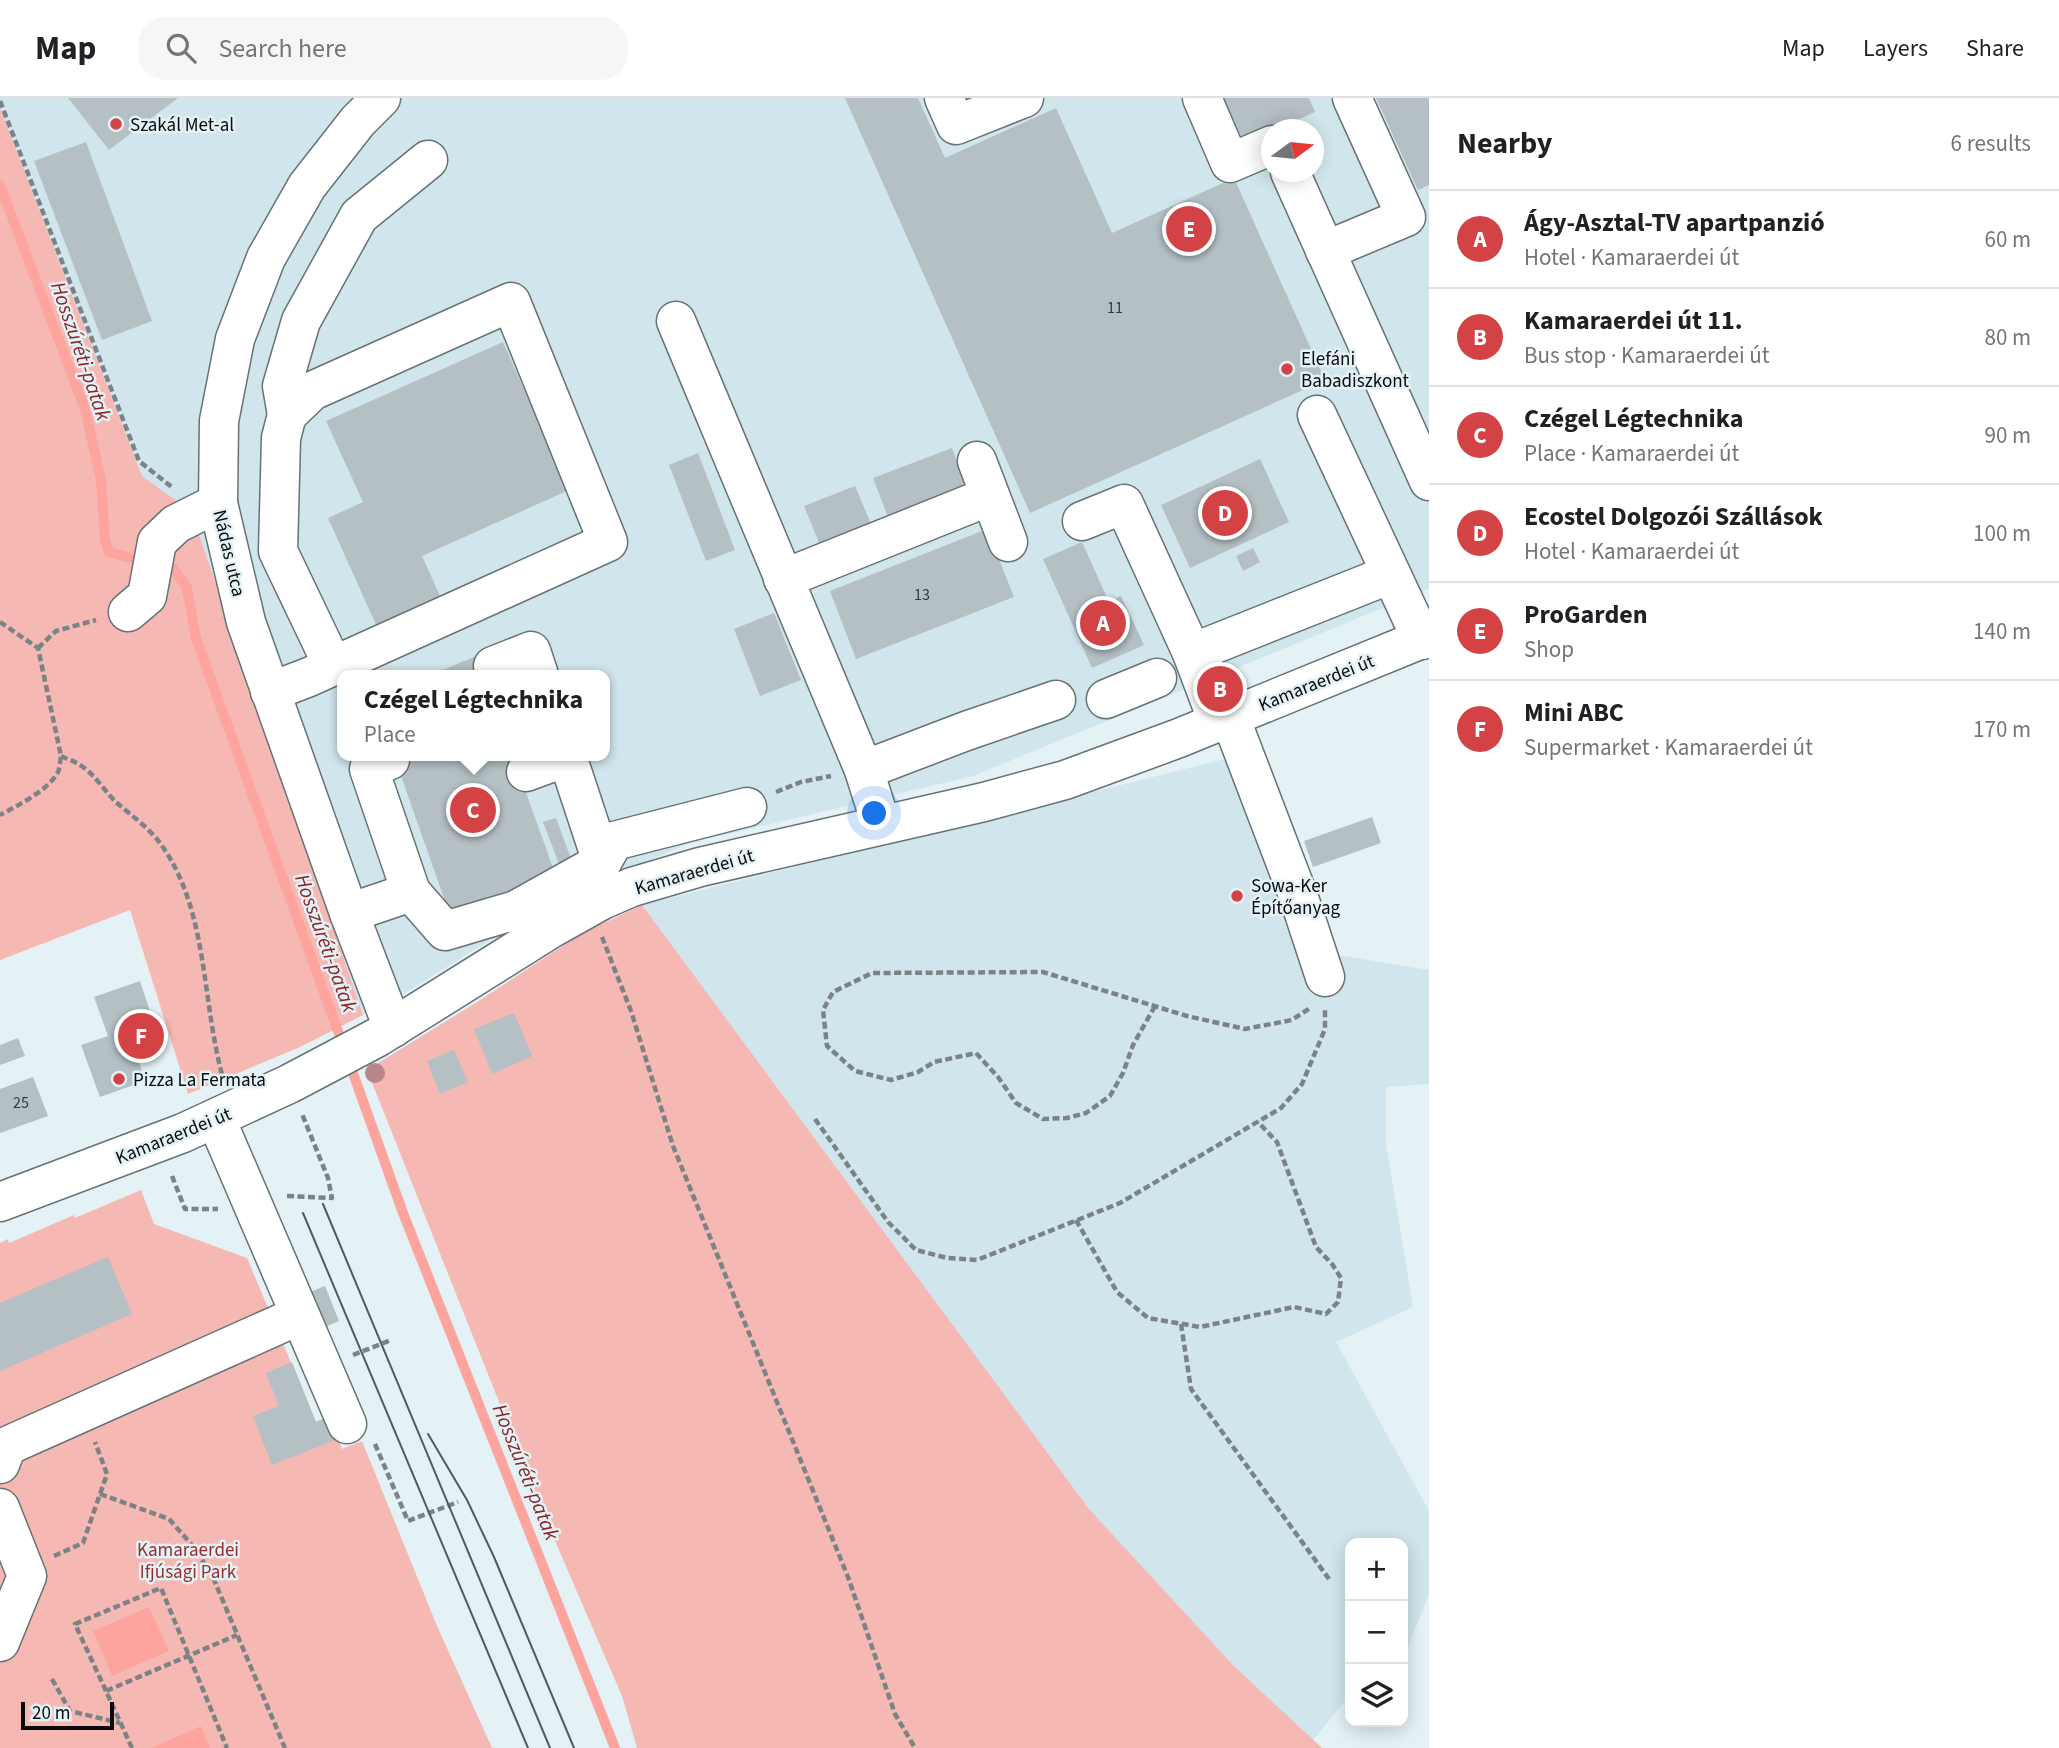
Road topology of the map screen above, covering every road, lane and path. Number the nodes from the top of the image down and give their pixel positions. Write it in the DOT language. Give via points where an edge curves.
graph roads {
  1 [pos="381,98"];
  2 [pos="944,98"];
  3 [pos="1024,98"];
  4 [pos="1202,98"];
  5 [pos="1352,98"];
  6 [pos="0,101"];
  7 [pos="1261,150"];
  8 [pos="428,160"];
  9 [pos="1294,182"];
  10 [pos="1418,219"];
  11 [pos="1325,251"];
  12 [pos="676,321"];
  13 [pos="287,415"];
  14 [pos="1317,415"];
  15 [pos="978,461"];
  16 [pos="1429,481"];
  17 [pos="990,496"];
  18 [pos="210,507"];
  19 [pos="1082,522"];
  20 [pos="1008,542"];
  21 [pos="1391,573"];
  22 [pos="783,579"];
  23 [pos="128,612"];
  24 [pos="0,622"];
  25 [pos="1425,638"];
  26 [pos="38,648"];
  27 [pos="1192,653"];
  28 [pos="333,666"];
  29 [pos="493,666"];
  30 [pos="537,670"];
  31 [pos="1157,678"];
  32 [pos="270,691"];
  33 [pos="1106,699"];
  34 [pos="1056,700"];
  35 [pos="1224,720"];
  36 [pos="61,756"];
  37 [pos="554,761"];
  38 [pos="569,761"];
  39 [pos="375,762"];
  40 [pos="864,770"];
  41 [pos="526,772"];
  42 [pos="747,807"];
  43 [pos="0,815"];
  44 [pos="881,824"];
  45 [pos="602,862"];
  46 [pos="411,892"];
  47 [pos="590,907"];
  48 [pos="349,913"];
  49 [pos="1325,988"];
  50 [pos="1155,1006"];
  51 [pos="378,1036"];
  52 [pos="289,1084"];
  53 [pos="222,1105"];
  54 [pos="815,1119"];
  55 [pos="1258,1122"];
  56 [pos="172,1176"];
  57 [pos="178,1189"];
  58 [pos="332,1198"];
  59 [pos="0,1202"];
  60 [pos="1076,1220"];
  61 [pos="300,1315"];
  62 [pos="1181,1324"];
  63 [pos="83,1412"];
  64 [pos="347,1424"];
  65 [pos="0,1464"];
  66 [pos="100,1494"];
  67 [pos="458,1502"];
  68 [pos="0,1508"];
  69 [pos="24,1569"];
  70 [pos="1329,1579"];
  71 [pos="237,1634"];
  72 [pos="0,1642"];
  73 [pos="188,1655"];
  74 [pos="52,1679"];
  75 [pos="106,1691"];
  76 [pos="121,1723"];
  77 [pos="132,1748"];
  78 [pos="227,1748"];
  79 [pos="285,1748"];
  80 [pos="915,1748"];
  1 -- 18 [label="street, Nádas utca" via="307,186 266,258 235,338 219,421"];
  2 -- 3 [label="street" via="956,125"];
  4 -- 7 [label="street" via="1230,163"];
  5 -- 10 [label="street"];
  6 -- 18 [label="path" via="139,461"];
  8 -- 13 [label="street" via="359,216 301,321 282,386"];
  9 -- 11 [label="street"];
  10 -- 11 [label="street"];
  11 -- 16 [label="street"];
  12 -- 22 [label="street"];
  13 -- 28 [label="street" via="281,438 278,551"];
  13 -- 28 [label="street" via="312,391 511,303 608,542"];
  14 -- 21 [label="street"];
  15 -- 17 [label="street"];
  17 -- 20 [label="street"];
  17 -- 22 [label="street"];
  18 -- 23 [label="street" via="176,524 154,559 147,596"];
  18 -- 32 [label="street, Nádas utca"];
  19 -- 27 [label="street" via="1124,503"];
  21 -- 25 [label="street"];
  21 -- 27 [label="street"];
  22 -- 40 [label="street"];
  23 -- 26 [label="path" via="56,631"];
  24 -- 26 [label="path"];
  25 -- 35 [label="street, Kamaraerdei út"];
  26 -- 36 [label="path"];
  27 -- 35 [label="street"];
  28 -- 32 [label="street"];
  29 -- 30 [label="street" via="531,651"];
  31 -- 33 [label="street"];
  32 -- 48 [label="street, Nádas utca"];
  34 -- 40 [label="street"];
  35 -- 44 [label="street, Kamaraerdei út" via="1065,780"];
  35 -- 49 [label="street" via="1298,895"];
  36 -- 43 [label="path" via="59,771 50,783"];
  36 -- 53 [label="path" via="82,765 159,842 179,877 201,946"];
  37 -- 41 [label="street"];
  38 -- 45 [label="street"];
  39 -- 46 [label="street"];
  40 -- 42 [label="path" via="801,782"];
  40 -- 44 [label="street"];
  42 -- 45 [label="street" via="614,841"];
  44 -- 47 [label="street, Kamaraerdei út" via="662,877"];
  45 -- 46 [label="street" via="516,910 445,931"];
  46 -- 48 [label="street"];
  47 -- 51 [label="street, Kamaraerdei út"];
  47 -- 80 [label="path" via="631,1011 673,1146 848,1577 895,1714"];
  48 -- 51 [label="street, Nádas utca"];
  49 -- 50 [label="path" via="1292,1020 1245,1029"];
  49 -- 55 [label="path" via="1325,1029 1302,1084 1281,1108"];
  50 -- 50 [label="path" via="1043,972 979,971 872,973 834,992 823,1010 827,1046 855,1071 891,1080 934,1062 976,1053 1016,1103 1043,1119 1086,1113 1110,1096"];
  51 -- 52 [label="street, Kamaraerdei út"];
  52 -- 53 [label="street, Kamaraerdei út"];
  52 -- 58 [label="path"];
  53 -- 59 [label="street, Kamaraerdei út"];
  53 -- 61 [label="street"];
  54 -- 60 [label="path" via="888,1222 916,1250 977,1260"];
  55 -- 60 [label="path" via="1120,1203"];
  55 -- 62 [label="path" via="1277,1142 1315,1247 1341,1278 1338,1302 1325,1314 1294,1307 1200,1327"];
  56 -- 57 [label="path"];
  60 -- 62 [label="path" via="1117,1292 1148,1318"];
  61 -- 63 [label="street"];
  61 -- 64 [label="street"];
  62 -- 70 [label="path" via="1191,1389"];
  63 -- 65 [label="street" via="8,1446"];
  63 -- 66 [label="path" via="107,1474"];
  64 -- 67 [label="path" via="373,1438 408,1521"];
  66 -- 69 [label="path" via="83,1543"];
  66 -- 71 [label="path" via="169,1519 212,1575"];
  68 -- 69 [label="street"];
  69 -- 72 [label="street" via="27,1576"];
  71 -- 73 [label="path"];
  71 -- 79 [label="path"];
  73 -- 75 [label="path"];
  73 -- 75 [label="path" via="161,1588 75,1623"];
  73 -- 78 [label="path"];
  74 -- 76 [label="path" via="69,1711"];
  75 -- 76 [label="path"];
  76 -- 77 [label="path"];
}
